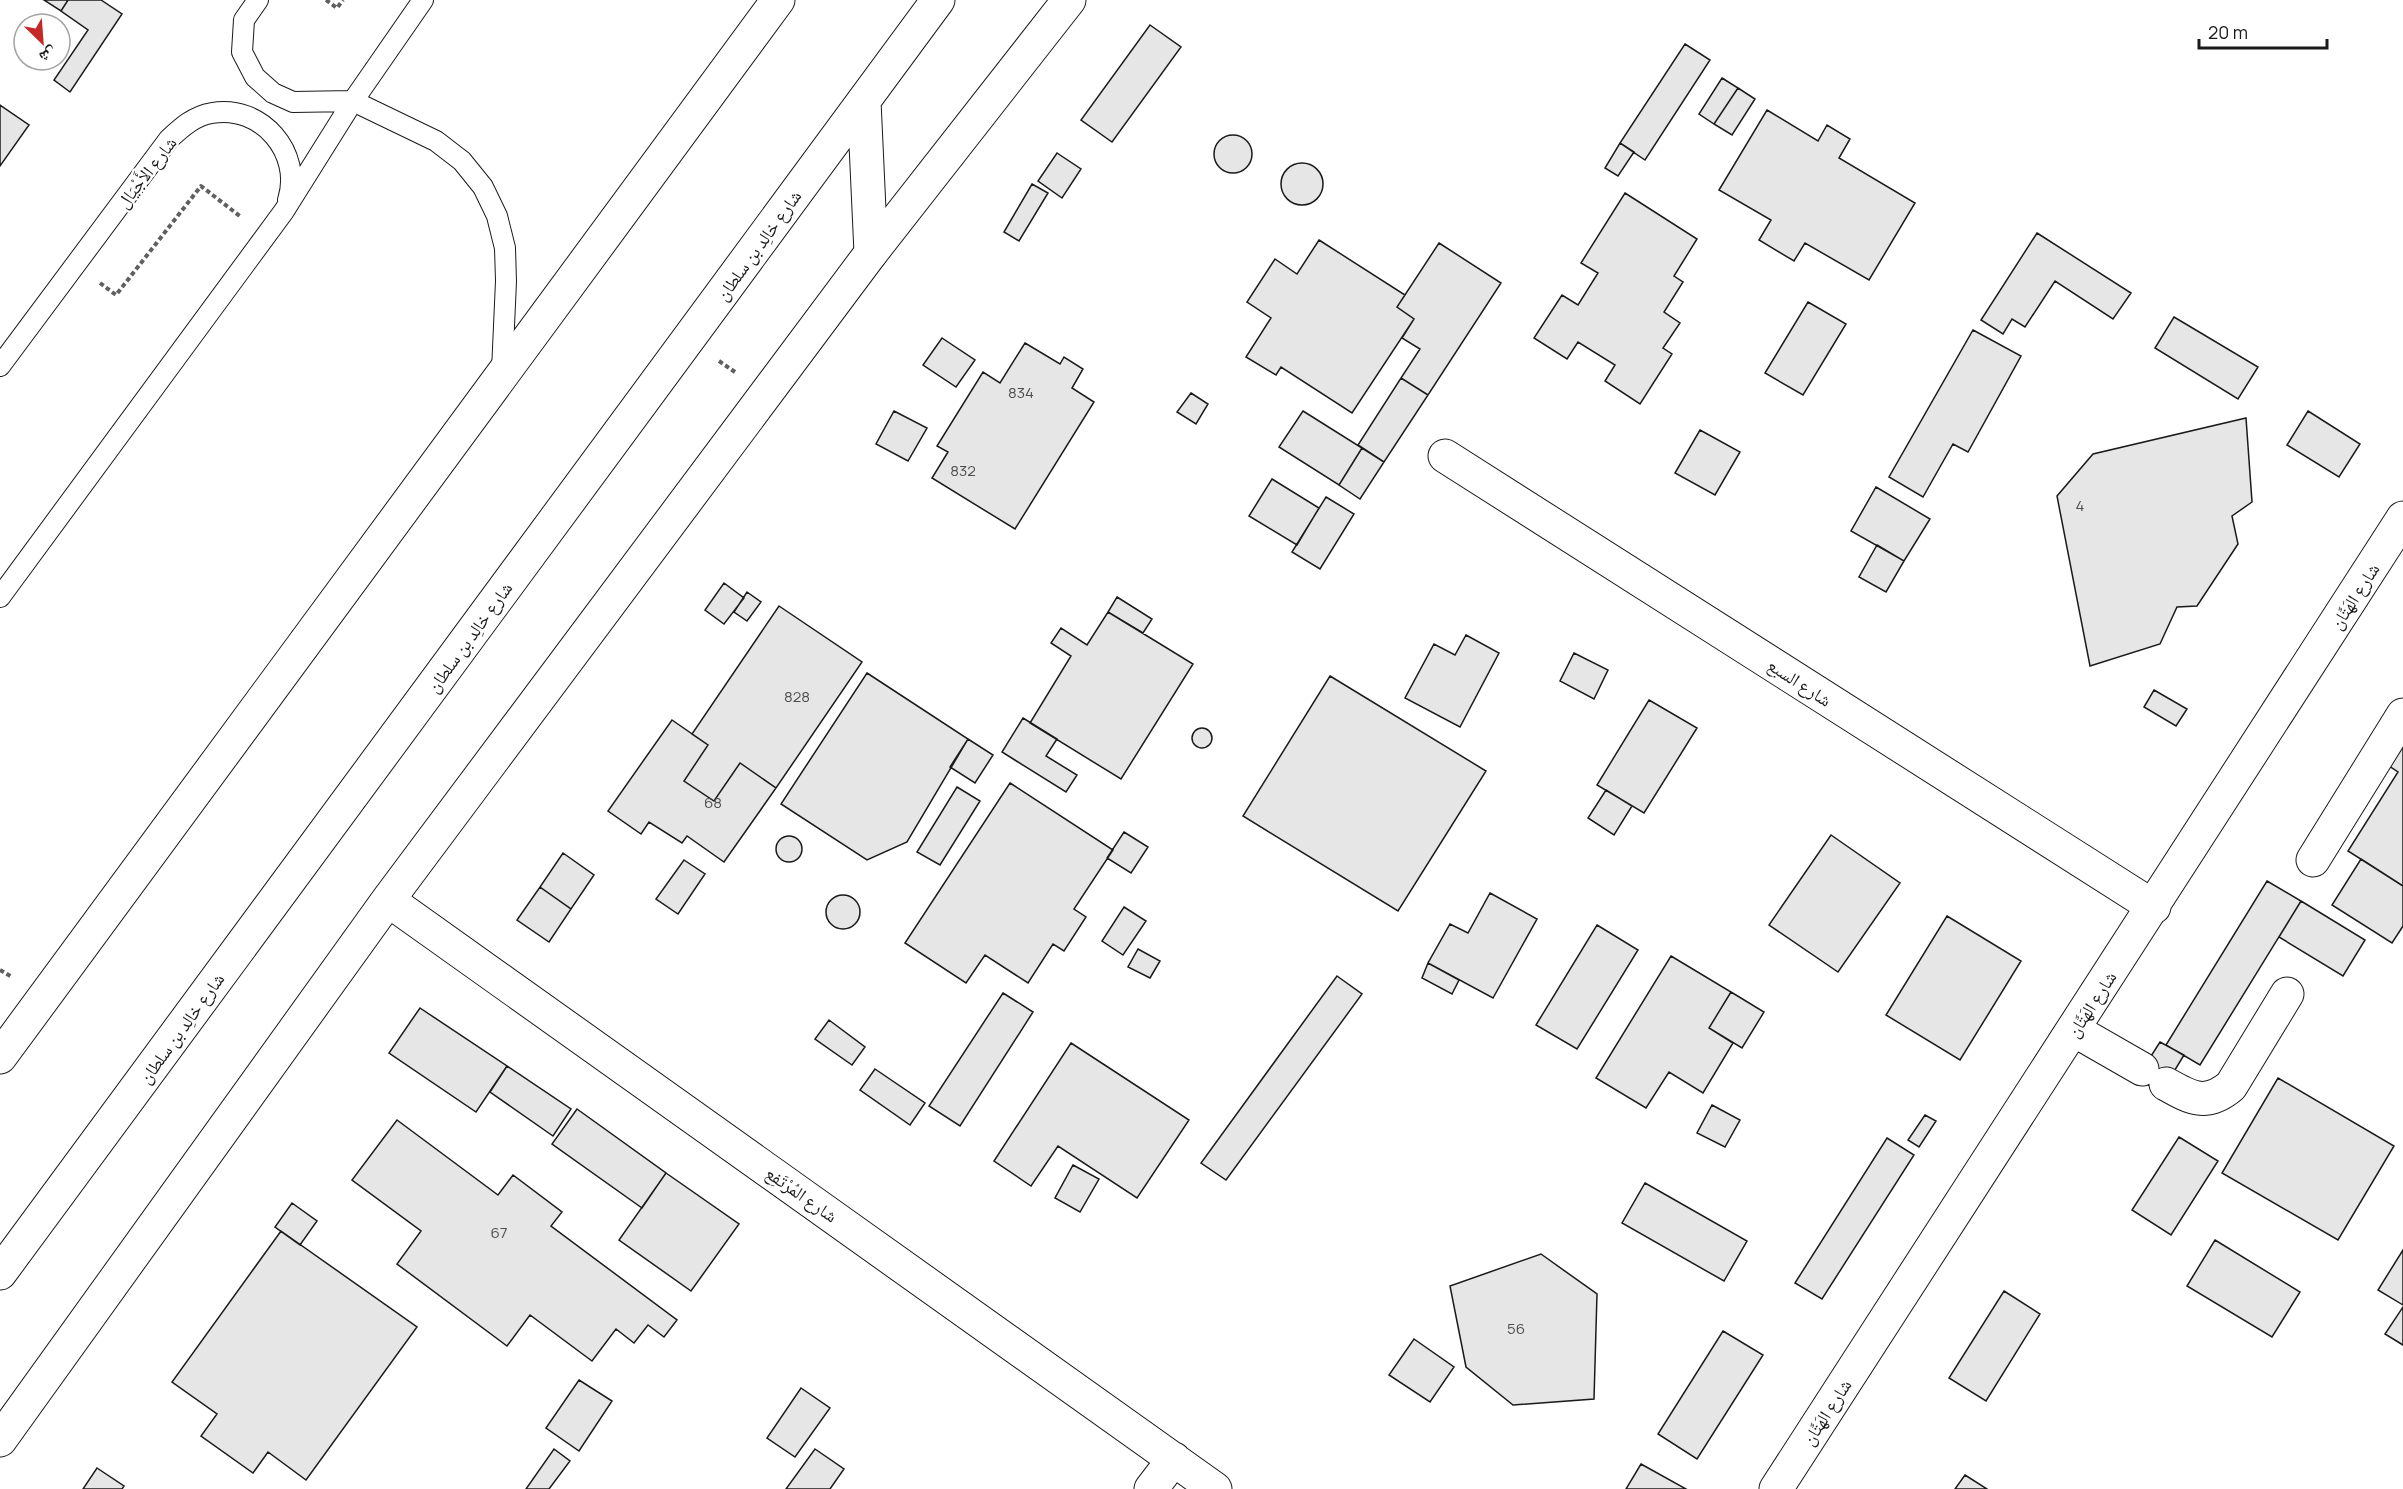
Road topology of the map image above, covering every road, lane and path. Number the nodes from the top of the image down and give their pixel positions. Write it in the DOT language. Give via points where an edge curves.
graph roads {
  1 [pos="258,0"];
  2 [pos="326,0"];
  3 [pos="343,0"];
  4 [pos="423,0"];
  5 [pos="778,0"];
  6 [pos="938,0"];
  7 [pos="1069,0"];
  8 [pos="353,101"];
  9 [pos="864,101"];
  10 [pos="284,211"];
  11 [pos="266,236"];
  12 [pos="872,253"];
  13 [pos="76,265"];
  14 [pos="690,339"];
  15 [pos="0,366"];
  16 [pos="502,376"];
  17 [pos="765,395"];
  18 [pos="1446,456"];
  19 [pos="2403,518"];
  20 [pos="0,597"];
  21 [pos="2403,715"];
  22 [pos="2313,860"];
  23 [pos="388,900"];
  24 [pos="2154,907"];
  25 [pos="2287,994"];
  26 [pos="2074,1030"];
  27 [pos="0,1057"];
  28 [pos="0,1273"];
  29 [pos="0,1440"];
  30 [pos="1173,1459"];
  31 [pos="1151,1489"];
  32 [pos="1215,1489"];
  33 [pos="1776,1489"];
  1 -- 8 [label="lane" via="244,20 242,52 255,77 273,93 293,102"];
  2 -- 3 [label="path" via="337,8"];
  4 -- 8 [label="lane, شارع الأَجْيَال"];
  5 -- 16 [label="street"];
  6 -- 9 [label="street, شارع خالِد بن سلطان"];
  7 -- 12 [label="street"];
  8 -- 10 [label="lane, شارع الأَجْيَال"];
  8 -- 16 [label="lane" via="436,141 462,161 483,187 497,216 505,249"];
  9 -- 12 [label="street"];
  9 -- 14 [label="street, شارع خالِد بن سلطان"];
  10 -- 11 [label="lane, شارع الأَجْيَال"];
  10 -- 13 [label="lane, شارع الأَجْيَال" via="292,188 290,162 279,139 260,122 237,113 212,113 188,122 169,139"];
  11 -- 13 [label="path" via="201,186 116,295"];
  11 -- 20 [label="lane, شارع الأَجْيَال"];
  12 -- 17 [label="street"];
  13 -- 15 [label="lane, شارع الأَجْيَال"];
  14 -- 17 [label="path"];
  14 -- 28 [label="street, شارع خالِد بن سلطان"];
  16 -- 27 [label="street"];
  17 -- 23 [label="street"];
  18 -- 24 [label="street, شارع السبع"];
  19 -- 24 [label="street, شارع الهَتَّان"];
  21 -- 22 [label="street"];
  23 -- 29 [label="street"];
  23 -- 30 [label="street, شارع المُرْتَفِع"];
  24 -- 26 [label="street, شارع الهَتَّان"];
  25 -- 26 [label="street" via="2231,1086 2209,1099 2187,1096"];
  26 -- 33 [label="street, شارع الهَتَّان"];
  30 -- 31 [label="street"];
  30 -- 32 [label="street, شارع المُرْتَفِع"];
}
